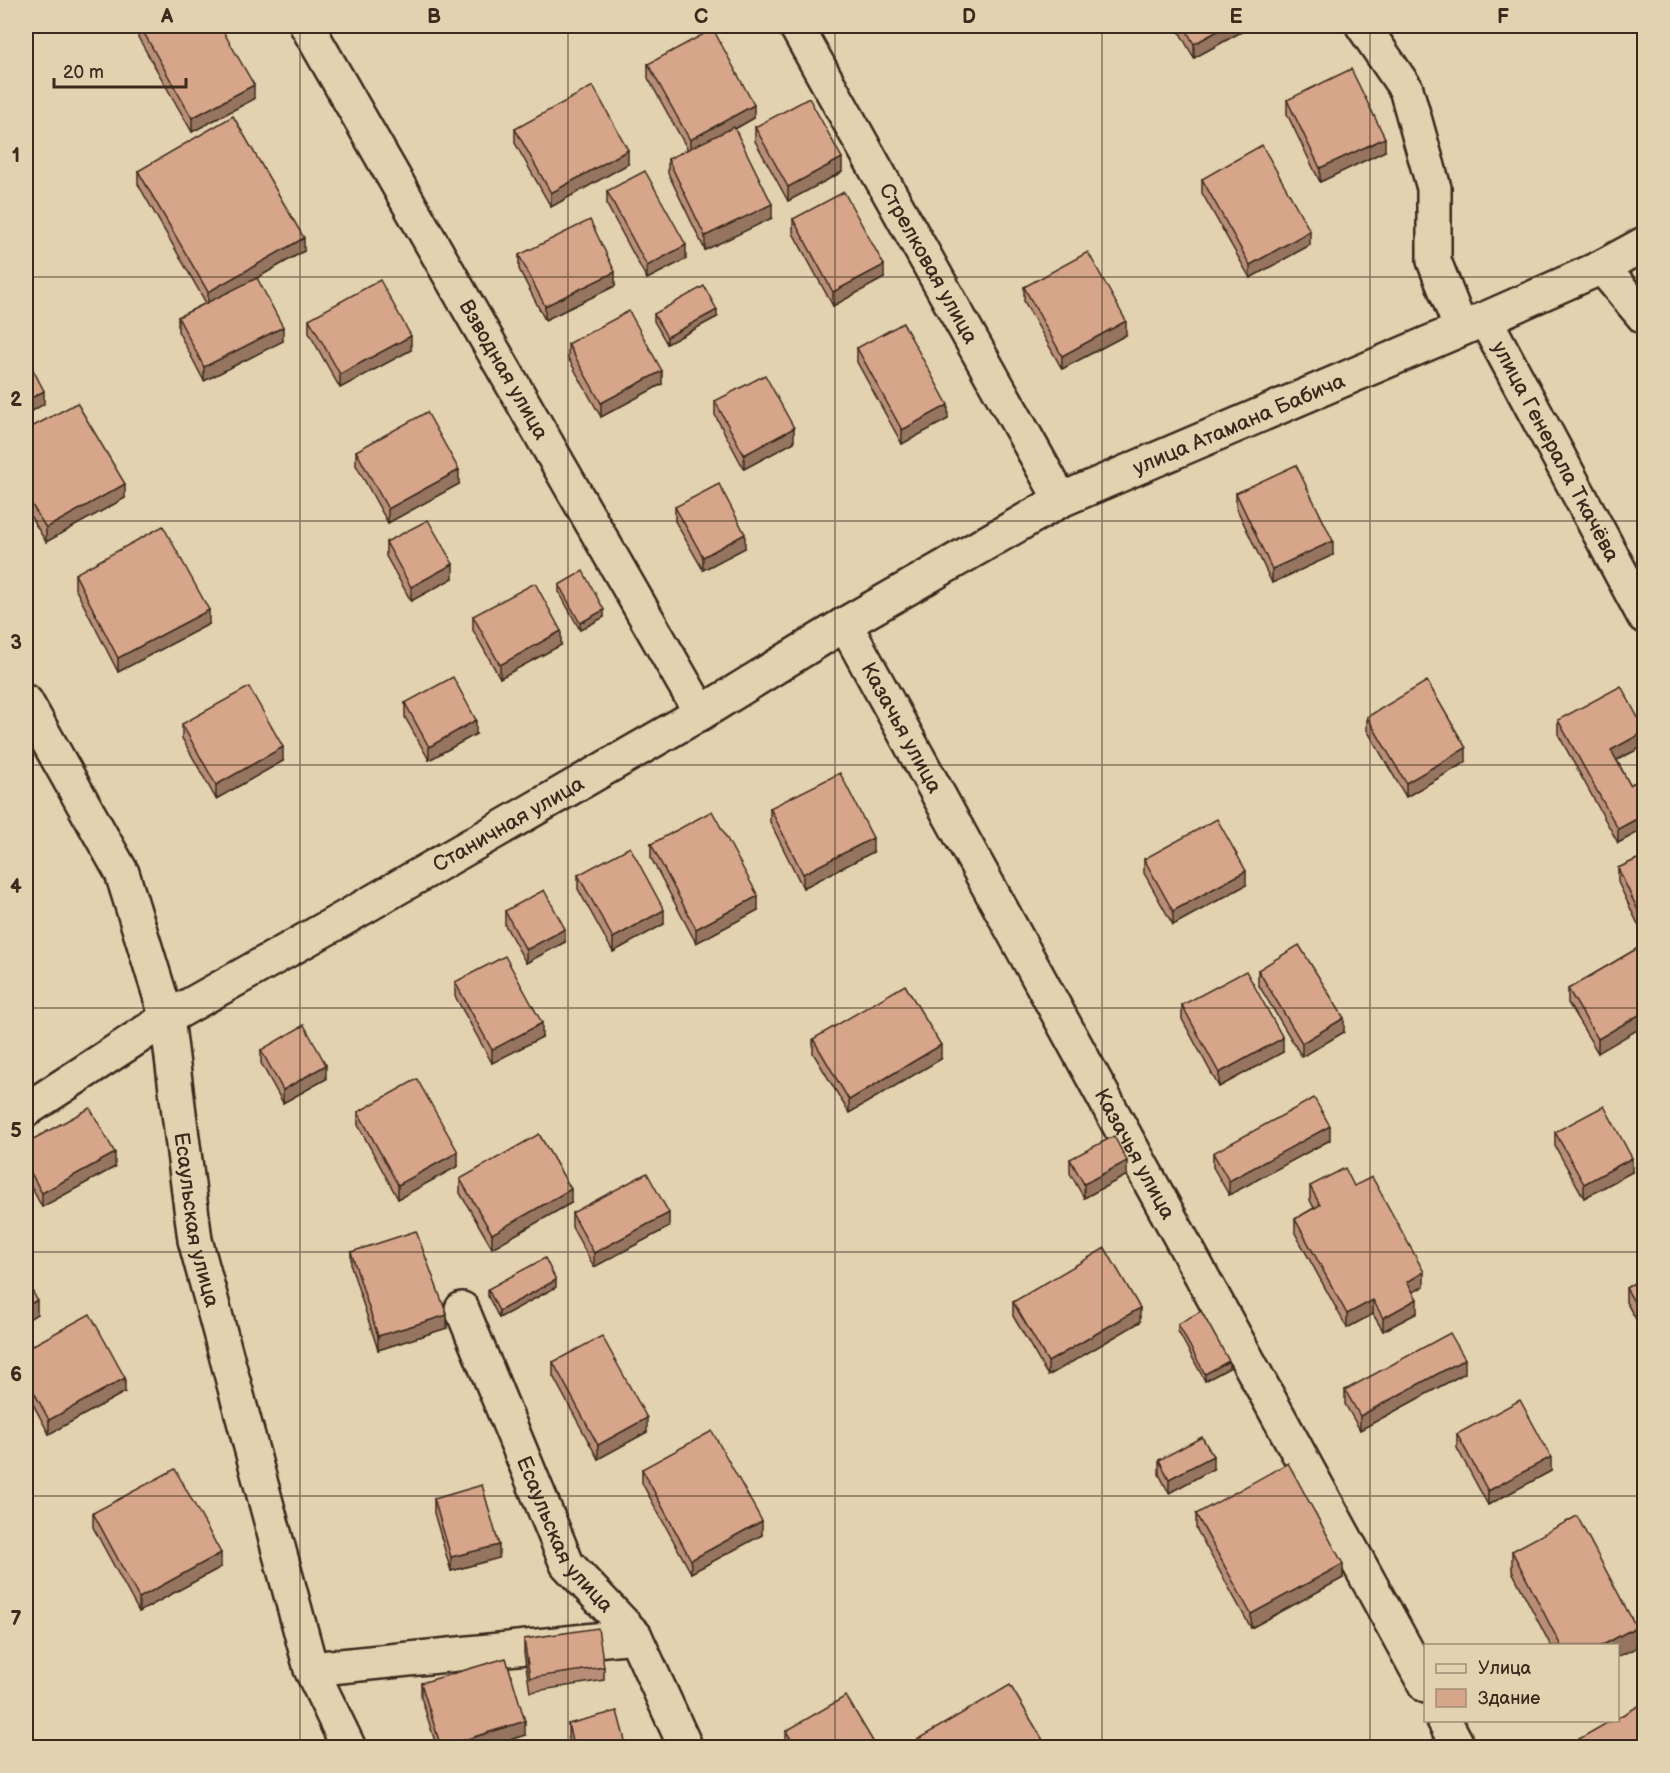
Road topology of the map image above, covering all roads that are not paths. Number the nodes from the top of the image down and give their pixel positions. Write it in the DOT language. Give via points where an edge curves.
graph roads {
  1 [pos="308,26"];
  2 [pos="796,26"];
  3 [pos="1363,26"];
  4 [pos="1644,244"];
  5 [pos="1602,267"];
  6 [pos="1644,317"];
  7 [pos="1473,324"];
  8 [pos="1061,500"];
  9 [pos="1644,616"];
  10 [pos="845,624"];
  11 [pos="26,702"];
  12 [pos="701,713"];
  13 [pos="167,1018"];
  14 [pos="26,1110"];
  15 [pos="462,1309"];
  16 [pos="635,1636"];
  17 [pos="311,1669"];
  18 [pos="1424,1684"];
  19 [pos="1445,1722"];
  20 [pos="349,1748"];
  21 [pos="686,1748"];
  22 [pos="1459,1748"];
  1 -- 12 [label="street, Взводная улица"];
  2 -- 8 [label="street, Стрелковая улица"];
  3 -- 7 [label="street, улица Генерала Ткачёва" via="1406,89 1434,188 1434,261"];
  4 -- 5 [label="street, улица Атамана Бабича"];
  5 -- 6 [label="street"];
  5 -- 7 [label="street, улица Атамана Бабича"];
  7 -- 8 [label="street, улица Атамана Бабича"];
  7 -- 9 [label="street, улица Генерала Ткачёва"];
  8 -- 10 [label="street, улица Атамана Бабича"];
  10 -- 12 [label="street, Станичная улица"];
  10 -- 18 [label="street, Казачья улица"];
  11 -- 13 [label="street, Есаульская улица" via="122,873"];
  12 -- 13 [label="street, Станичная улица"];
  13 -- 14 [label="street, Станичная улица"];
  13 -- 17 [label="street, Есаульская улица" via="195,1240"];
  15 -- 16 [label="street, Есаульская улица" via="567,1564"];
  16 -- 17 [label="street"];
  16 -- 21 [label="street, Есаульская улица"];
  17 -- 20 [label="street, Есаульская улица"];
  19 -- 22 [label="street"];
}
